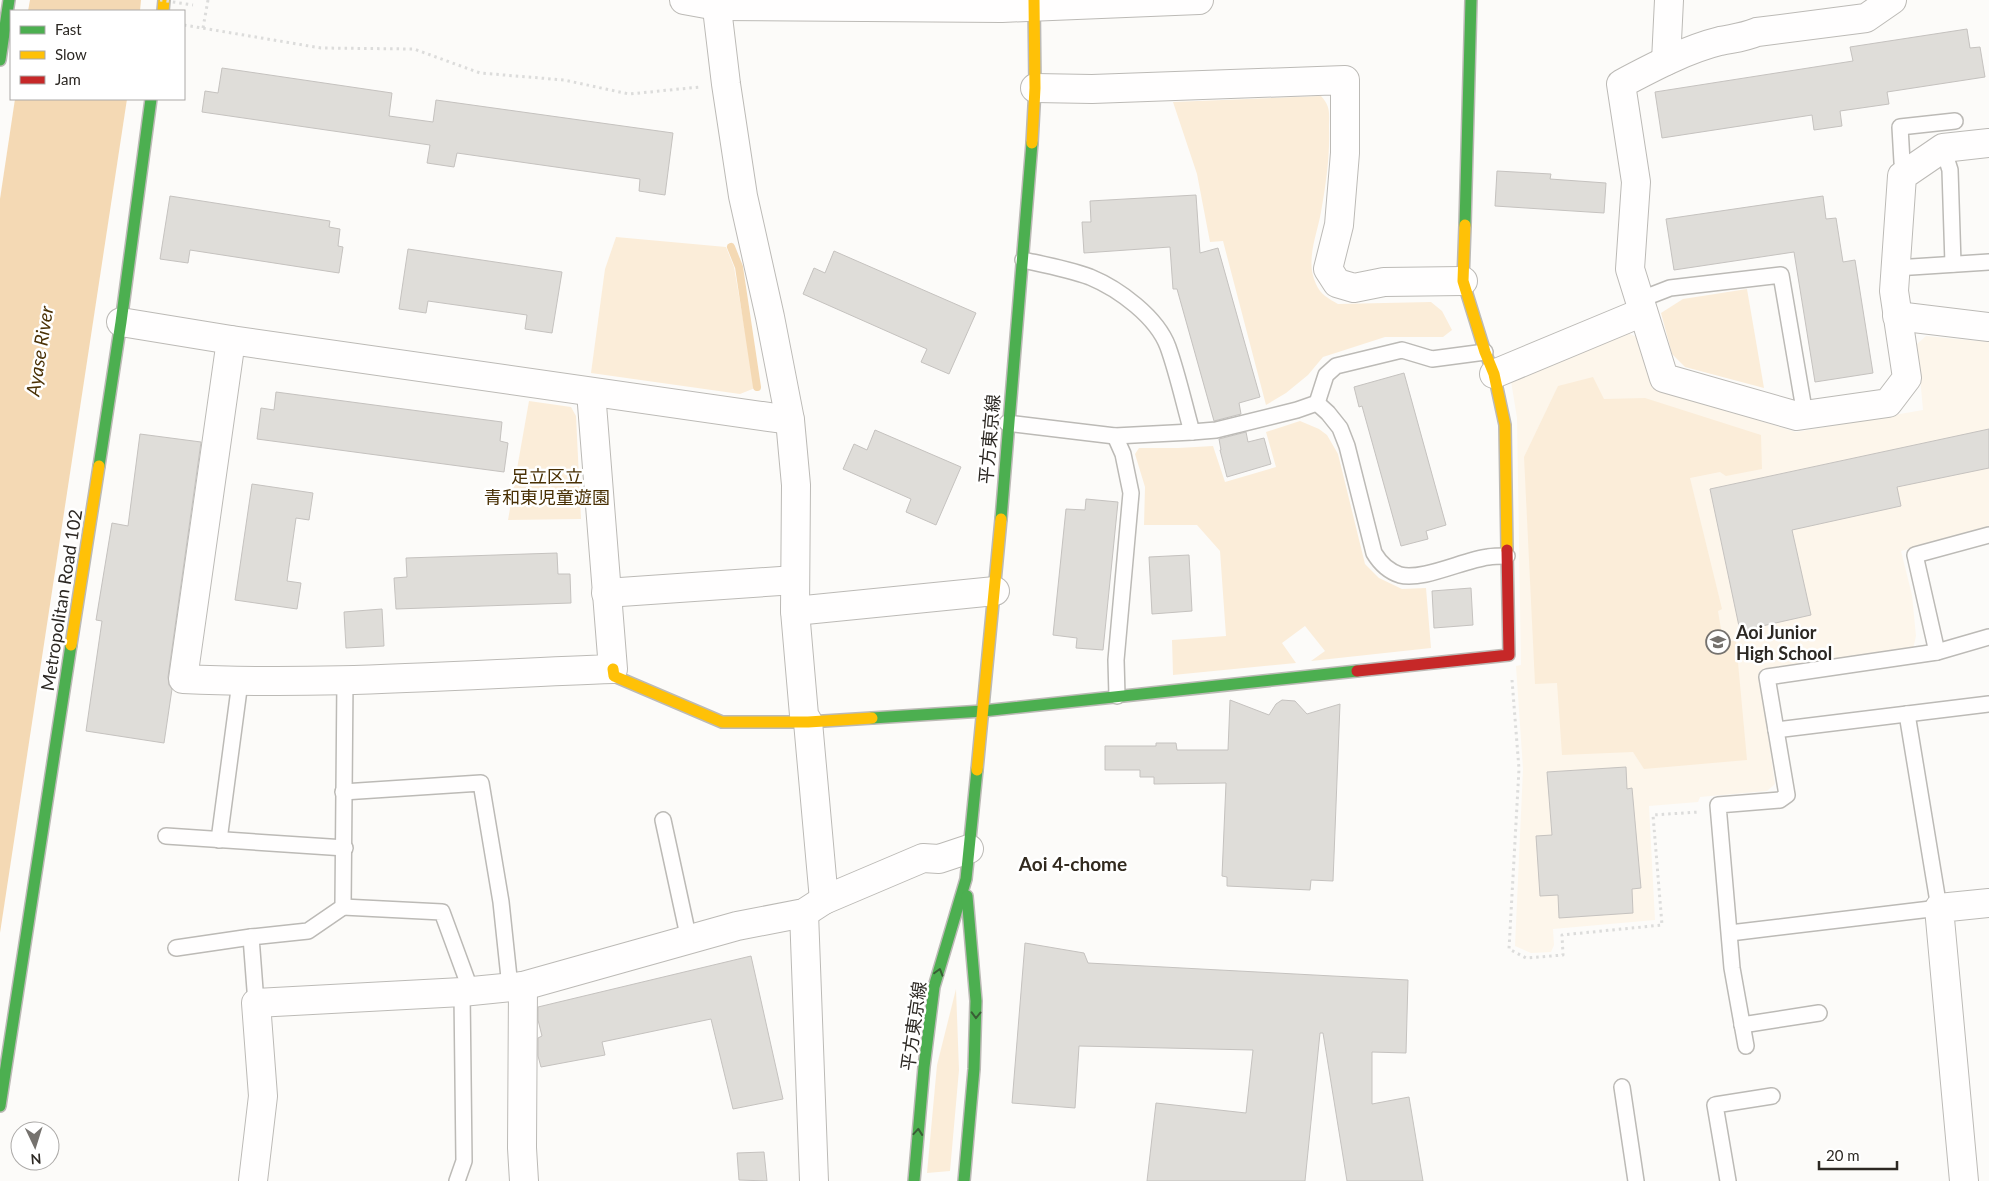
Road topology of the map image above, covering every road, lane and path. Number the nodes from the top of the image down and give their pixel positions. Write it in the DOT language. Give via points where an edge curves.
graph roads {
  1 [pos="9,0"];
  2 [pos="162,0"];
  3 [pos="194,0"];
  4 [pos="208,0"];
  5 [pos="684,0"];
  6 [pos="1199,0"];
  7 [pos="1471,0"];
  8 [pos="1669,0"];
  9 [pos="1892,0"];
  10 [pos="716,3"];
  11 [pos="1034,4"];
  12 [pos="185,25"];
  13 [pos="203,28"];
  14 [pos="0,60"];
  15 [pos="1666,61"];
  16 [pos="726,84"];
  17 [pos="1035,88"];
  18 [pos="151,100"];
  19 [pos="1955,121"];
  20 [pos="1989,143"];
  21 [pos="1943,148"];
  22 [pos="1908,172"];
  23 [pos="1023,260"];
  24 [pos="1989,262"];
  25 [pos="1953,264"];
  26 [pos="1896,268"];
  27 [pos="1464,281"];
  28 [pos="1641,306"];
  29 [pos="1897,316"];
  30 [pos="121,322"];
  31 [pos="1989,327"];
  32 [pos="231,340"];
  33 [pos="1489,363"];
  34 [pos="591,392"];
  35 [pos="1317,403"];
  36 [pos="1805,415"];
  37 [pos="790,420"];
  38 [pos="1008,424"];
  39 [pos="1192,432"];
  40 [pos="1114,436"];
  41 [pos="1989,535"];
  42 [pos="1508,556"];
  43 [pos="794,580"];
  44 [pos="995,591"];
  45 [pos="606,592"];
  46 [pos="795,612"];
  47 [pos="1989,637"];
  48 [pos="1937,652"];
  49 [pos="1510,654"];
  50 [pos="613,669"];
  51 [pos="345,679"];
  52 [pos="240,682"];
  53 [pos="1117,696"];
  54 [pos="1989,704"];
  55 [pos="983,711"];
  56 [pos="1907,714"];
  57 [pos="808,722"];
  58 [pos="1776,730"];
  59 [pos="343,792"];
  60 [pos="1719,811"];
  61 [pos="663,820"];
  62 [pos="166,836"];
  63 [pos="219,840"];
  64 [pos="344,848"];
  65 [pos="969,849"];
  66 [pos="966,879"];
  67 [pos="1989,903"];
  68 [pos="814,906"];
  69 [pos="343,907"];
  70 [pos="1939,908"];
  71 [pos="1730,933"];
  72 [pos="251,937"];
  73 [pos="689,940"];
  74 [pos="176,948"];
  75 [pos="516,987"];
  76 [pos="466,991"];
  77 [pos="256,1003"];
  78 [pos="1819,1013"];
  79 [pos="1742,1025"];
  80 [pos="1746,1046"];
  81 [pos="1622,1087"];
  82 [pos="1772,1096"];
  83 [pos="0,1106"];
  84 [pos="253,1181"];
  85 [pos="457,1181"];
  86 [pos="524,1181"];
  87 [pos="814,1181"];
  88 [pos="914,1181"];
  89 [pos="964,1181"];
  90 [pos="1636,1181"];
  91 [pos="1728,1181"];
  92 [pos="1964,1181"];
  1 -- 14 [label="main road"];
  2 -- 3 [label="path, bridge" via="193,5"];
  4 -- 13 [label="path"];
  5 -- 10 [label="street"];
  6 -- 11 [label="street"];
  7 -- 27 [label="main road"];
  8 -- 15 [label="street"];
  9 -- 15 [label="street" via="1866,18 1757,32 1719,41"];
  10 -- 11 [label="street"];
  10 -- 16 [label="street"];
  11 -- 17 [label="main road, 平方東京線"];
  12 -- 13 [label="path"];
  13 -- 16 [label="path" via="322,48 414,49 480,73 564,80 628,94"];
  15 -- 28 [label="street" via="1621,84 1636,182 1630,269"];
  16 -- 37 [label="street" via="743,196"];
  17 -- 23 [label="main road, 平方東京線"];
  17 -- 27 [label="street" via="1345,80 1344,171 1339,224 1328,269 1337,282 1354,288 1384,282"];
  18 -- 30 [label="main road, Metropolitan Road 102"];
  19 -- 22 [label="lane" via="1900,127 1902,162"];
  20 -- 21 [label="street"];
  21 -- 22 [label="street"];
  21 -- 25 [label="lane" via="1950,170"];
  22 -- 26 [label="street" via="1902,176"];
  23 -- 38 [label="main road, 平方東京線"];
  23 -- 39 [label="lane" via="1060,268 1102,283 1157,326 1168,347"];
  24 -- 25 [label="lane"];
  25 -- 26 [label="lane"];
  26 -- 29 [label="street"];
  27 -- 33 [label="main road"];
  28 -- 33 [label="street"];
  28 -- 36 [label="street" via="1664,378 1797,416"];
  28 -- 36 [label="lane" via="1670,288 1781,275"];
  29 -- 31 [label="street"];
  29 -- 36 [label="street" via="1907,378 1888,403"];
  30 -- 32 [label="street"];
  30 -- 83 [label="main road, Metropolitan Road 102"];
  32 -- 34 [label="street"];
  32 -- 52 [label="street" via="182,679"];
  33 -- 35 [label="lane" via="1432,360 1402,350 1336,366 1326,375"];
  33 -- 42 [label="main road" via="1505,425"];
  34 -- 37 [label="street"];
  34 -- 45 [label="street"];
  35 -- 39 [label="lane" via="1216,430"];
  35 -- 42 [label="lane" via="1340,428 1379,562 1401,575 1417,575 1487,557"];
  37 -- 43 [label="street" via="796,485"];
  38 -- 40 [label="lane"];
  38 -- 44 [label="main road, 平方東京線"];
  39 -- 40 [label="lane"];
  40 -- 53 [label="lane" via="1129,474 1131,493 1116,660"];
  41 -- 48 [label="lane" via="1915,555"];
  42 -- 49 [label="main road"];
  43 -- 45 [label="street"];
  43 -- 46 [label="street"];
  44 -- 46 [label="street"];
  44 -- 55 [label="main road, 平方東京線"];
  45 -- 50 [label="street"];
  46 -- 57 [label="street" via="804,716"];
  47 -- 48 [label="lane"];
  48 -- 58 [label="lane" via="1767,677"];
  49 -- 53 [label="main road"];
  49 -- 60 [label="path" via="1519,769 1509,949 1526,958 1563,955 1562,935 1662,925 1653,816"];
  50 -- 51 [label="street"];
  50 -- 57 [label="main road" via="614,676 722,722"];
  51 -- 52 [label="street"];
  51 -- 59 [label="lane"];
  52 -- 63 [label="lane"];
  53 -- 55 [label="main road"];
  54 -- 56 [label="lane"];
  55 -- 57 [label="main road"];
  55 -- 65 [label="main road, 平方東京線"];
  56 -- 58 [label="lane"];
  56 -- 70 [label="lane"];
  57 -- 68 [label="street"];
  58 -- 60 [label="lane" via="1787,795 1780,800 1718,805"];
  59 -- 64 [label="lane"];
  59 -- 75 [label="lane" via="481,783"];
  60 -- 71 [label="lane"];
  61 -- 73 [label="lane"];
  62 -- 63 [label="lane"];
  63 -- 64 [label="lane"];
  64 -- 69 [label="lane"];
  65 -- 66 [label="main road, 平方東京線"];
  65 -- 68 [label="street" via="939,859 923,858"];
  88 -- 66 [label="main road, 平方東京線, one-way" via="934,988"];
  66 -- 89 [label="main road, 平方東京線, one-way" via="976,1001 974,1069"];
  67 -- 70 [label="street"];
  68 -- 73 [label="street"];
  68 -- 87 [label="street"];
  69 -- 72 [label="lane" via="308,931"];
  69 -- 76 [label="lane" via="442,912"];
  70 -- 71 [label="lane"];
  70 -- 92 [label="street"];
  71 -- 79 [label="lane" via="1732,968"];
  72 -- 74 [label="lane"];
  72 -- 77 [label="lane"];
  73 -- 75 [label="street"];
  75 -- 76 [label="street"];
  75 -- 86 [label="street"];
  76 -- 77 [label="street"];
  76 -- 85 [label="lane" via="464,1161"];
  77 -- 84 [label="street" via="263,1096"];
  78 -- 79 [label="lane"];
  79 -- 80 [label="lane"];
  81 -- 90 [label="lane"];
  82 -- 91 [label="lane" via="1715,1105"];
}
